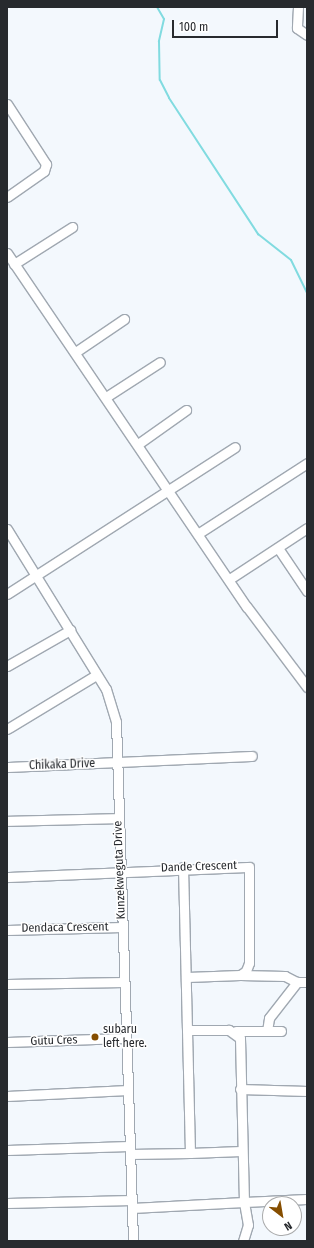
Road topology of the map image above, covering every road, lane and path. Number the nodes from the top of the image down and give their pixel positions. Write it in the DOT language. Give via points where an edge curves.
graph roads {
  1 [pos="298,7"];
  2 [pos="304,35"];
  3 [pos="7,104"];
  4 [pos="7,197"];
  5 [pos="72,227"];
  6 [pos="7,253"];
  7 [pos="14,264"];
  8 [pos="124,319"];
  9 [pos="77,352"];
  10 [pos="160,362"];
  11 [pos="106,397"];
  12 [pos="186,410"];
  13 [pos="138,444"];
  14 [pos="235,447"];
  15 [pos="307,463"];
  16 [pos="168,489"];
  17 [pos="307,528"];
  18 [pos="7,530"];
  19 [pos="199,533"];
  20 [pos="278,548"];
  21 [pos="37,576"];
  22 [pos="231,578"];
  23 [pos="307,591"];
  24 [pos="7,594"];
  25 [pos="70,630"];
  26 [pos="7,666"];
  27 [pos="96,675"];
  28 [pos="307,687"];
  29 [pos="7,729"];
  30 [pos="252,756"];
  31 [pos="117,763"];
  32 [pos="7,767"];
  33 [pos="118,818"];
  34 [pos="7,821"];
  35 [pos="183,868"];
  36 [pos="119,871"];
  37 [pos="7,877"];
  38 [pos="122,927"];
  39 [pos="7,930"];
  40 [pos="240,975"];
  41 [pos="187,977"];
  42 [pos="124,982"];
  43 [pos="297,982"];
  44 [pos="307,982"];
  45 [pos="7,984"];
  46 [pos="188,1030"];
  47 [pos="236,1031"];
  48 [pos="267,1031"];
  49 [pos="281,1031"];
  50 [pos="125,1038"];
  51 [pos="7,1042"];
  52 [pos="240,1089"];
  53 [pos="128,1090"];
  54 [pos="307,1091"];
  55 [pos="7,1096"];
  56 [pos="7,1150"];
  57 [pos="129,1150"];
  58 [pos="241,1151"];
  59 [pos="190,1153"];
  60 [pos="307,1199"];
  61 [pos="244,1202"];
  62 [pos="7,1203"];
  63 [pos="132,1204"];
  64 [pos="133,1241"];
  65 [pos="243,1241"];
  1 -- 2 [label="street" via="296,25"];
  3 -- 4 [label="street" via="46,164 44,171"];
  5 -- 7 [label="street"];
  6 -- 7 [label="street"];
  7 -- 9 [label="street"];
  8 -- 9 [label="street"];
  9 -- 11 [label="street"];
  10 -- 11 [label="street"];
  11 -- 13 [label="street"];
  12 -- 13 [label="street"];
  13 -- 16 [label="street"];
  14 -- 16 [label="street"];
  15 -- 19 [label="street"];
  16 -- 19 [label="street"];
  16 -- 21 [label="street"];
  17 -- 20 [label="street"];
  18 -- 21 [label="street, Kunzekweguta Drive"];
  19 -- 22 [label="street"];
  20 -- 22 [label="street"];
  20 -- 23 [label="street"];
  21 -- 24 [label="street"];
  21 -- 25 [label="street, Kunzekweguta Drive"];
  22 -- 28 [label="street" via="247,607"];
  25 -- 26 [label="street"];
  25 -- 27 [label="street, Kunzekweguta Drive"];
  27 -- 29 [label="street"];
  27 -- 31 [label="street, Kunzekweguta Drive" via="113,704"];
  30 -- 31 [label="street, Chikaka Drive"];
  31 -- 32 [label="street, Chikaka Drive"];
  31 -- 33 [label="street, Kunzekweguta Drive"];
  33 -- 34 [label="street"];
  33 -- 36 [label="street, Kunzekweguta Drive"];
  35 -- 36 [label="street, Dande Crescent"];
  35 -- 40 [label="street, Dande Crescent" via="249,867 249,963"];
  35 -- 41 [label="street"];
  36 -- 37 [label="street, Dande Crescent"];
  36 -- 38 [label="street, Kunzekweguta Drive"];
  38 -- 39 [label="street, Dendaca Crescent"];
  38 -- 42 [label="street, Kunzekweguta Drive"];
  40 -- 41 [label="street"];
  40 -- 43 [label="street" via="285,976"];
  41 -- 46 [label="street"];
  42 -- 45 [label="street"];
  42 -- 50 [label="street, Kunzekweguta Drive"];
  43 -- 44 [label="street"];
  43 -- 48 [label="street" via="269,1018"];
  46 -- 47 [label="street"];
  46 -- 59 [label="street"];
  47 -- 48 [label="street"];
  47 -- 52 [label="street" via="240,1038"];
  48 -- 49 [label="street"];
  50 -- 51 [label="street, Gutu Cres"];
  50 -- 53 [label="street, Kunzekweguta Drive"];
  52 -- 54 [label="street"];
  52 -- 58 [label="street"];
  53 -- 55 [label="street"];
  53 -- 57 [label="street, Kunzekweguta Drive"];
  56 -- 57 [label="street"];
  57 -- 59 [label="street"];
  57 -- 63 [label="street, Kunzekweguta Drive"];
  58 -- 59 [label="street"];
  58 -- 61 [label="street"];
  60 -- 61 [label="street"];
  61 -- 63 [label="street"];
  61 -- 65 [label="street" via="248,1225"];
  62 -- 63 [label="street"];
  63 -- 64 [label="street, Kunzekweguta Drive"];
}
